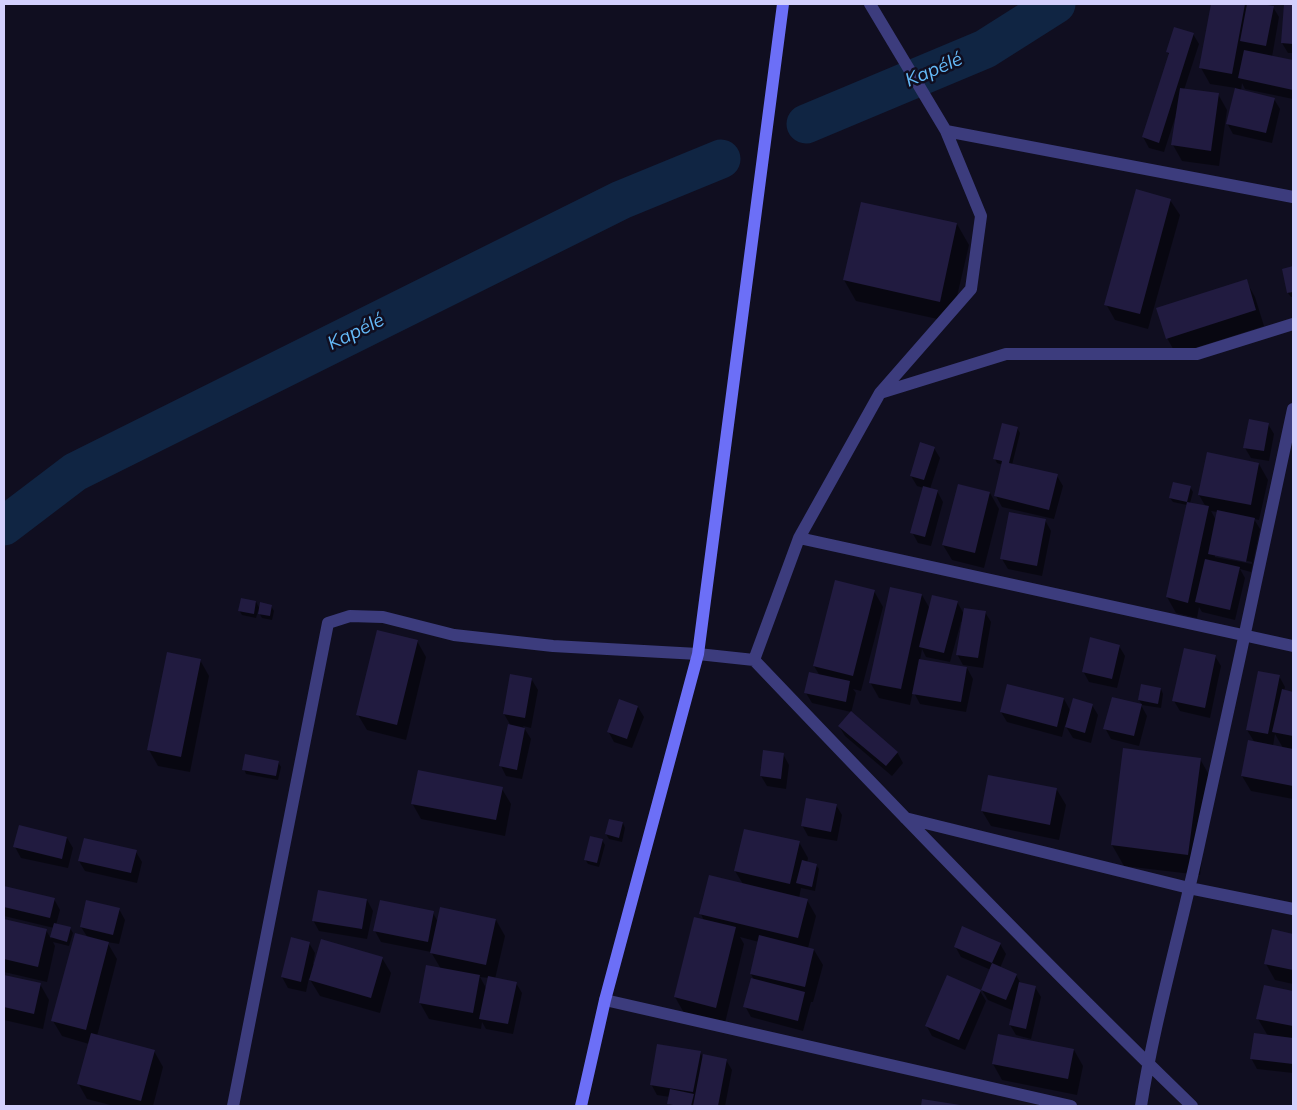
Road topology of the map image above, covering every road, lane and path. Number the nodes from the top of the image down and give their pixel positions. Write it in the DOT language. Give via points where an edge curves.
graph roads {
  1 [pos="783,4"];
  2 [pos="870,4"];
  3 [pos="946,131"];
  4 [pos="1293,197"];
  5 [pos="1293,324"];
  6 [pos="880,393"];
  7 [pos="1293,409"];
  8 [pos="799,538"];
  9 [pos="1245,635"];
  10 [pos="1293,646"];
  11 [pos="698,654"];
  12 [pos="754,660"];
  13 [pos="905,818"];
  14 [pos="1189,888"];
  15 [pos="1293,909"];
  16 [pos="605,1000"];
  17 [pos="1148,1063"];
  18 [pos="233,1106"];
  19 [pos="581,1106"];
  20 [pos="1071,1106"];
  21 [pos="1141,1106"];
  22 [pos="1192,1106"];
  1 -- 11 [label="street"];
  2 -- 3 [label="street"];
  3 -- 4 [label="street"];
  3 -- 6 [label="street" via="981,216 970,289"];
  5 -- 6 [label="street" via="1197,354 1006,354"];
  6 -- 8 [label="street"];
  7 -- 9 [label="street"];
  8 -- 9 [label="street"];
  8 -- 12 [label="street"];
  9 -- 10 [label="street"];
  9 -- 14 [label="street"];
  11 -- 12 [label="street"];
  11 -- 16 [label="street"];
  11 -- 18 [label="street" via="553,646 454,635 383,617 350,616 328,623"];
  12 -- 13 [label="street"];
  13 -- 14 [label="street"];
  13 -- 17 [label="street"];
  14 -- 15 [label="street"];
  14 -- 17 [label="street"];
  16 -- 19 [label="street"];
  16 -- 20 [label="street"];
  17 -- 21 [label="street"];
  17 -- 22 [label="street"];
}
